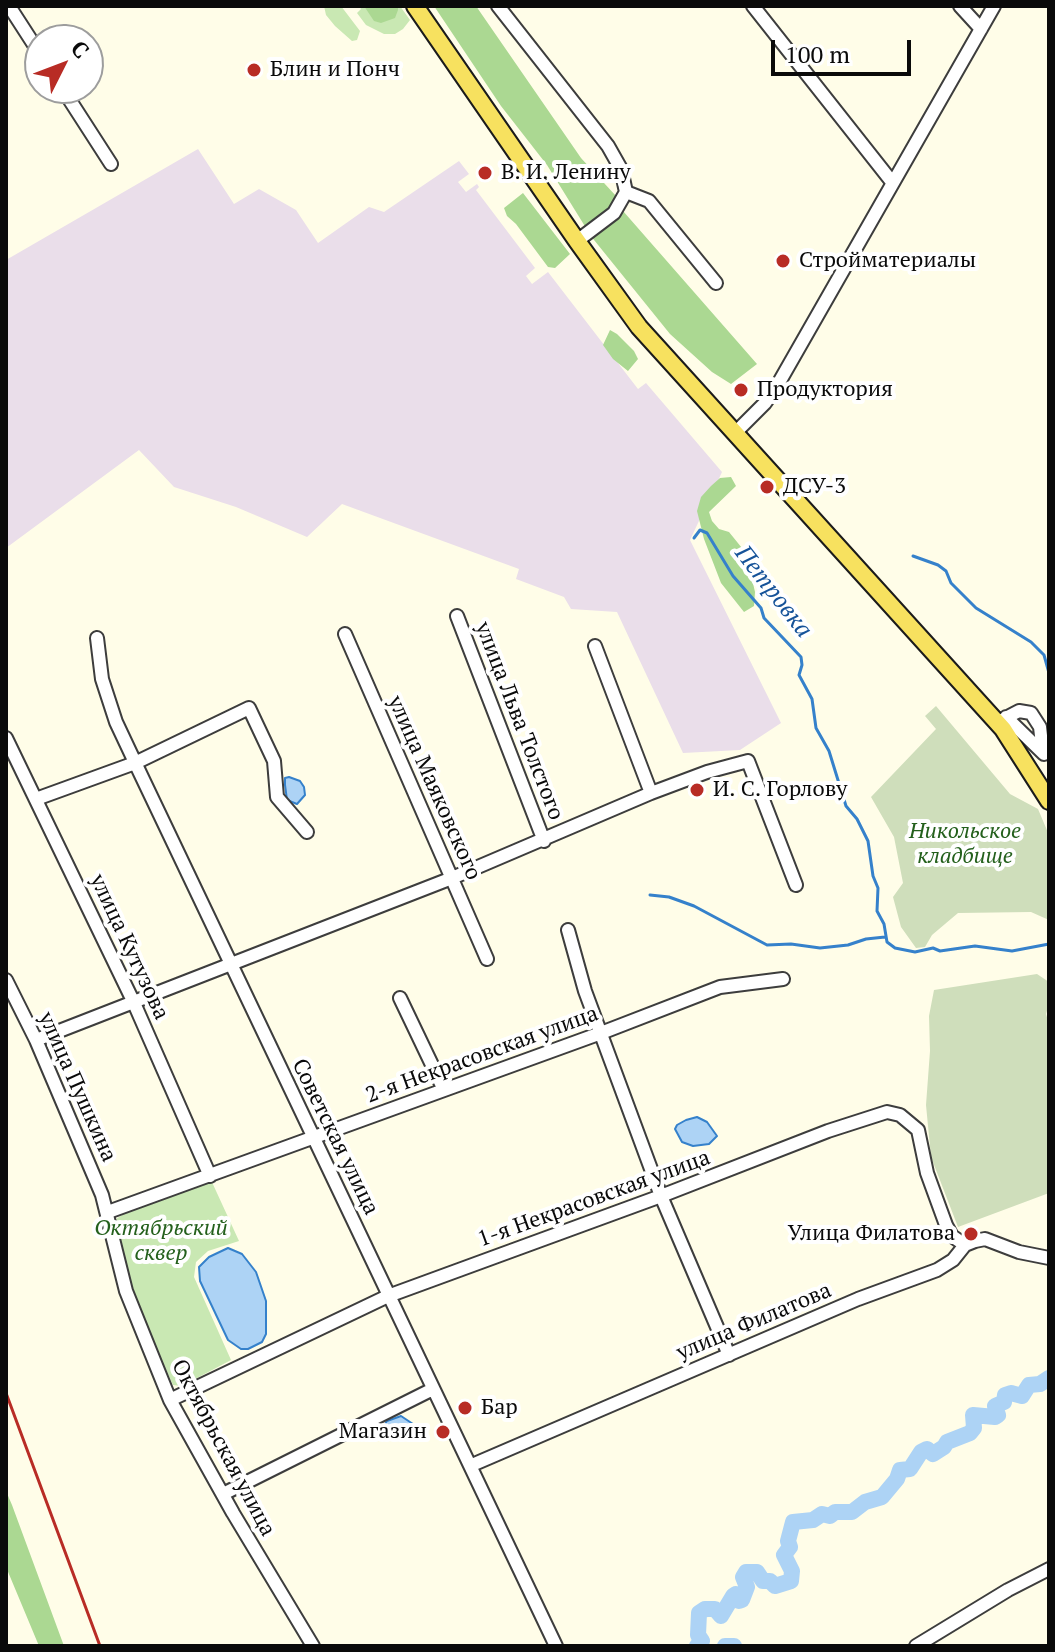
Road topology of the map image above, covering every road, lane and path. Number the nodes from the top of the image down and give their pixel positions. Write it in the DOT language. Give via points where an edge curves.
graph roads {
  1 [pos="9,6"];
  2 [pos="415,6"];
  3 [pos="498,6"];
  4 [pos="753,6"];
  5 [pos="960,6"];
  6 [pos="994,6"];
  7 [pos="24,29"];
  8 [pos="981,29"];
  9 [pos="72,104"];
  10 [pos="111,164"];
  11 [pos="892,182"];
  12 [pos="626,192"];
  13 [pos="577,241"];
  14 [pos="716,283"];
  15 [pos="735,433"];
  16 [pos="457,616"];
  17 [pos="345,634"];
  18 [pos="97,638"];
  19 [pos="595,646"];
  20 [pos="1002,720"];
  21 [pos="6,738"];
  22 [pos="1046,756"];
  23 [pos="135,763"];
  24 [pos="651,793"];
  25 [pos="36,799"];
  26 [pos="1049,801"];
  27 [pos="307,832"];
  28 [pos="544,841"];
  29 [pos="452,878"];
  30 [pos="796,885"];
  31 [pos="568,930"];
  32 [pos="487,959"];
  33 [pos="231,965"];
  34 [pos="783,979"];
  35 [pos="6,980"];
  36 [pos="400,998"];
  37 [pos="134,1003"];
  38 [pos="601,1033"];
  39 [pos="36,1040"];
  40 [pos="444,1090"];
  41 [pos="314,1138"];
  42 [pos="210,1176"];
  43 [pos="661,1196"];
  44 [pos="108,1212"];
  45 [pos="965,1245"];
  46 [pos="1049,1258"];
  47 [pos="388,1296"];
  48 [pos="729,1355"];
  49 [pos="433,1389"];
  50 [pos="170,1400"];
  51 [pos="472,1465"];
  52 [pos="223,1494"];
  53 [pos="1049,1569"];
  54 [pos="313,1646"];
  55 [pos="556,1646"];
  56 [pos="916,1646"];
  1 -- 7 [label="street"];
  2 -- 13 [label="main road"];
  3 -- 12 [label="street" via="608,146"];
  4 -- 11 [label="street"];
  5 -- 8 [label="street"];
  6 -- 8 [label="street"];
  8 -- 11 [label="street"];
  9 -- 10 [label="street"];
  11 -- 15 [label="street" via="777,386"];
  12 -- 13 [label="street" via="614,213"];
  12 -- 14 [label="street" via="649,201"];
  13 -- 15 [label="main road" via="645,333"];
  15 -- 20 [label="main road"];
  16 -- 28 [label="street, улица Льва Толстого"];
  17 -- 29 [label="street, улица Маяковского"];
  18 -- 23 [label="street, Советская улица" via="102,679"];
  19 -- 24 [label="street"];
  20 -- 22 [label="street"];
  20 -- 22 [label="street" via="1023,711 1034,716"];
  20 -- 26 [label="main road"];
  21 -- 25 [label="street, улица Кутузова"];
  23 -- 25 [label="street"];
  23 -- 27 [label="street" via="249,708 274,761 277,797"];
  23 -- 33 [label="street, Советская улица"];
  24 -- 28 [label="street"];
  24 -- 30 [label="street" via="748,761"];
  25 -- 37 [label="street, улица Кутузова"];
  28 -- 29 [label="street"];
  29 -- 32 [label="street, улица Маяковского"];
  29 -- 33 [label="street"];
  31 -- 38 [label="street"];
  33 -- 37 [label="street"];
  33 -- 41 [label="street, Советская улица"];
  34 -- 38 [label="street, 2-я Некрасовская улица" via="720,987"];
  35 -- 39 [label="street, улица Пушкина"];
  36 -- 40 [label="street"];
  37 -- 39 [label="street"];
  37 -- 42 [label="street, улица Кутузова"];
  38 -- 40 [label="street, 2-я Некрасовская улица"];
  38 -- 43 [label="street"];
  39 -- 44 [label="street, улица Пушкина"];
  40 -- 41 [label="street, 2-я Некрасовская улица"];
  41 -- 42 [label="street, 2-я Некрасовская улица"];
  41 -- 47 [label="street, Советская улица"];
  42 -- 44 [label="street, 2-я Некрасовская улица"];
  43 -- 45 [label="street, 1-я Некрасовская улица" via="887,1112 918,1130 946,1225"];
  43 -- 47 [label="street, 1-я Некрасовская улица"];
  43 -- 48 [label="street"];
  44 -- 50 [label="street, Октябрьская улица" via="126,1291"];
  45 -- 46 [label="street" via="985,1239"];
  45 -- 48 [label="street, улица Филатова" via="937,1270"];
  47 -- 49 [label="street, Советская улица"];
  47 -- 50 [label="street, 1-я Некрасовская улица"];
  48 -- 51 [label="street, улица Филатова"];
  49 -- 51 [label="street, Советская улица"];
  49 -- 52 [label="street"];
  50 -- 52 [label="street, Октябрьская улица"];
  51 -- 55 [label="street, Советская улица"];
  52 -- 54 [label="street, Октябрьская улица"];
  53 -- 56 [label="street"];
}
